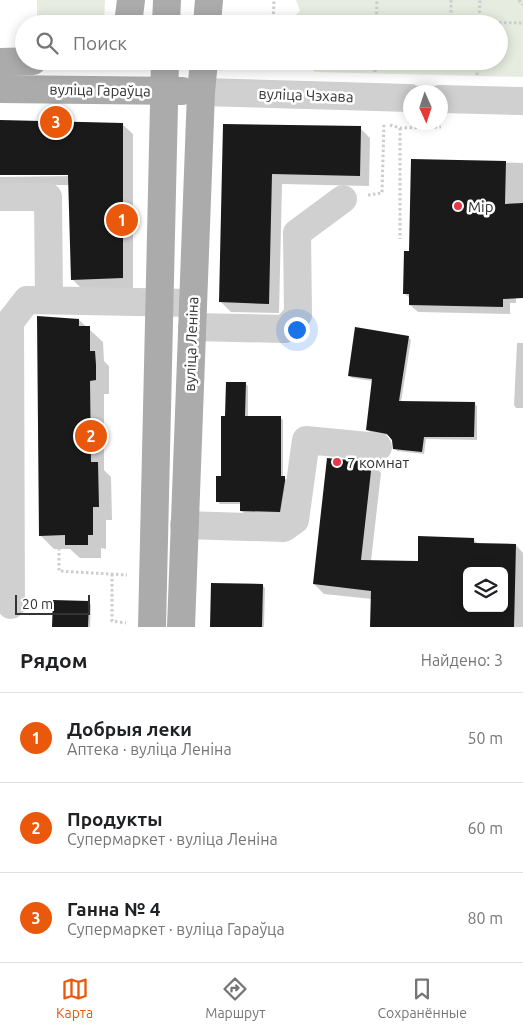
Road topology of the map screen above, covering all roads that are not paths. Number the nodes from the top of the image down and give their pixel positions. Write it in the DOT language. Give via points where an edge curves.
graph roads {
  1 [pos="130,0"];
  2 [pos="167,0"];
  3 [pos="209,0"];
  4 [pos="129,15"];
  5 [pos="166,15"];
  6 [pos="208,15"];
  7 [pos="0,62"];
  8 [pos="15,62"];
  9 [pos="165,70"];
  10 [pos="203,70"];
  11 [pos="0,89"];
  12 [pos="164,91"];
  13 [pos="201,92"];
  14 [pos="403,98"];
  15 [pos="448,99"];
  16 [pos="523,101"];
  17 [pos="0,196"];
  18 [pos="343,199"];
  19 [pos="49,300"];
  20 [pos="159,302"];
  21 [pos="192,315"];
  22 [pos="378,447"];
  23 [pos="184,525"];
  24 [pos="11,605"];
  25 [pos="140,625"];
  26 [pos="180,627"];
  1 -- 4 [label="main road"];
  2 -- 5 [label="main road"];
  3 -- 6 [label="main road"];
  7 -- 8 [label="main road"];
  9 -- 12 [label="main road"];
  10 -- 13 [label="main road, вуліца Леніна"];
  11 -- 12 [label="main road, вуліца Гараўца"];
  12 -- 13 [label="main road, вуліца Гараўца"];
  12 -- 20 [label="main road"];
  13 -- 14 [label="street, вуліца Чэхава"];
  13 -- 21 [label="main road, вуліца Леніна"];
  15 -- 16 [label="street"];
  17 -- 19 [label="street" via="48,197"];
  18 -- 21 [label="street" via="297,233 298,315 285,329"];
  19 -- 20 [label="street"];
  19 -- 24 [label="street" via="27,300 10,322"];
  20 -- 21 [label="street"];
  20 -- 25 [label="main road"];
  21 -- 23 [label="main road, вуліца Леніна"];
  22 -- 23 [label="street" via="306,440 295,520 284,528"];
  23 -- 26 [label="main road, вуліца Леніна"];
}
